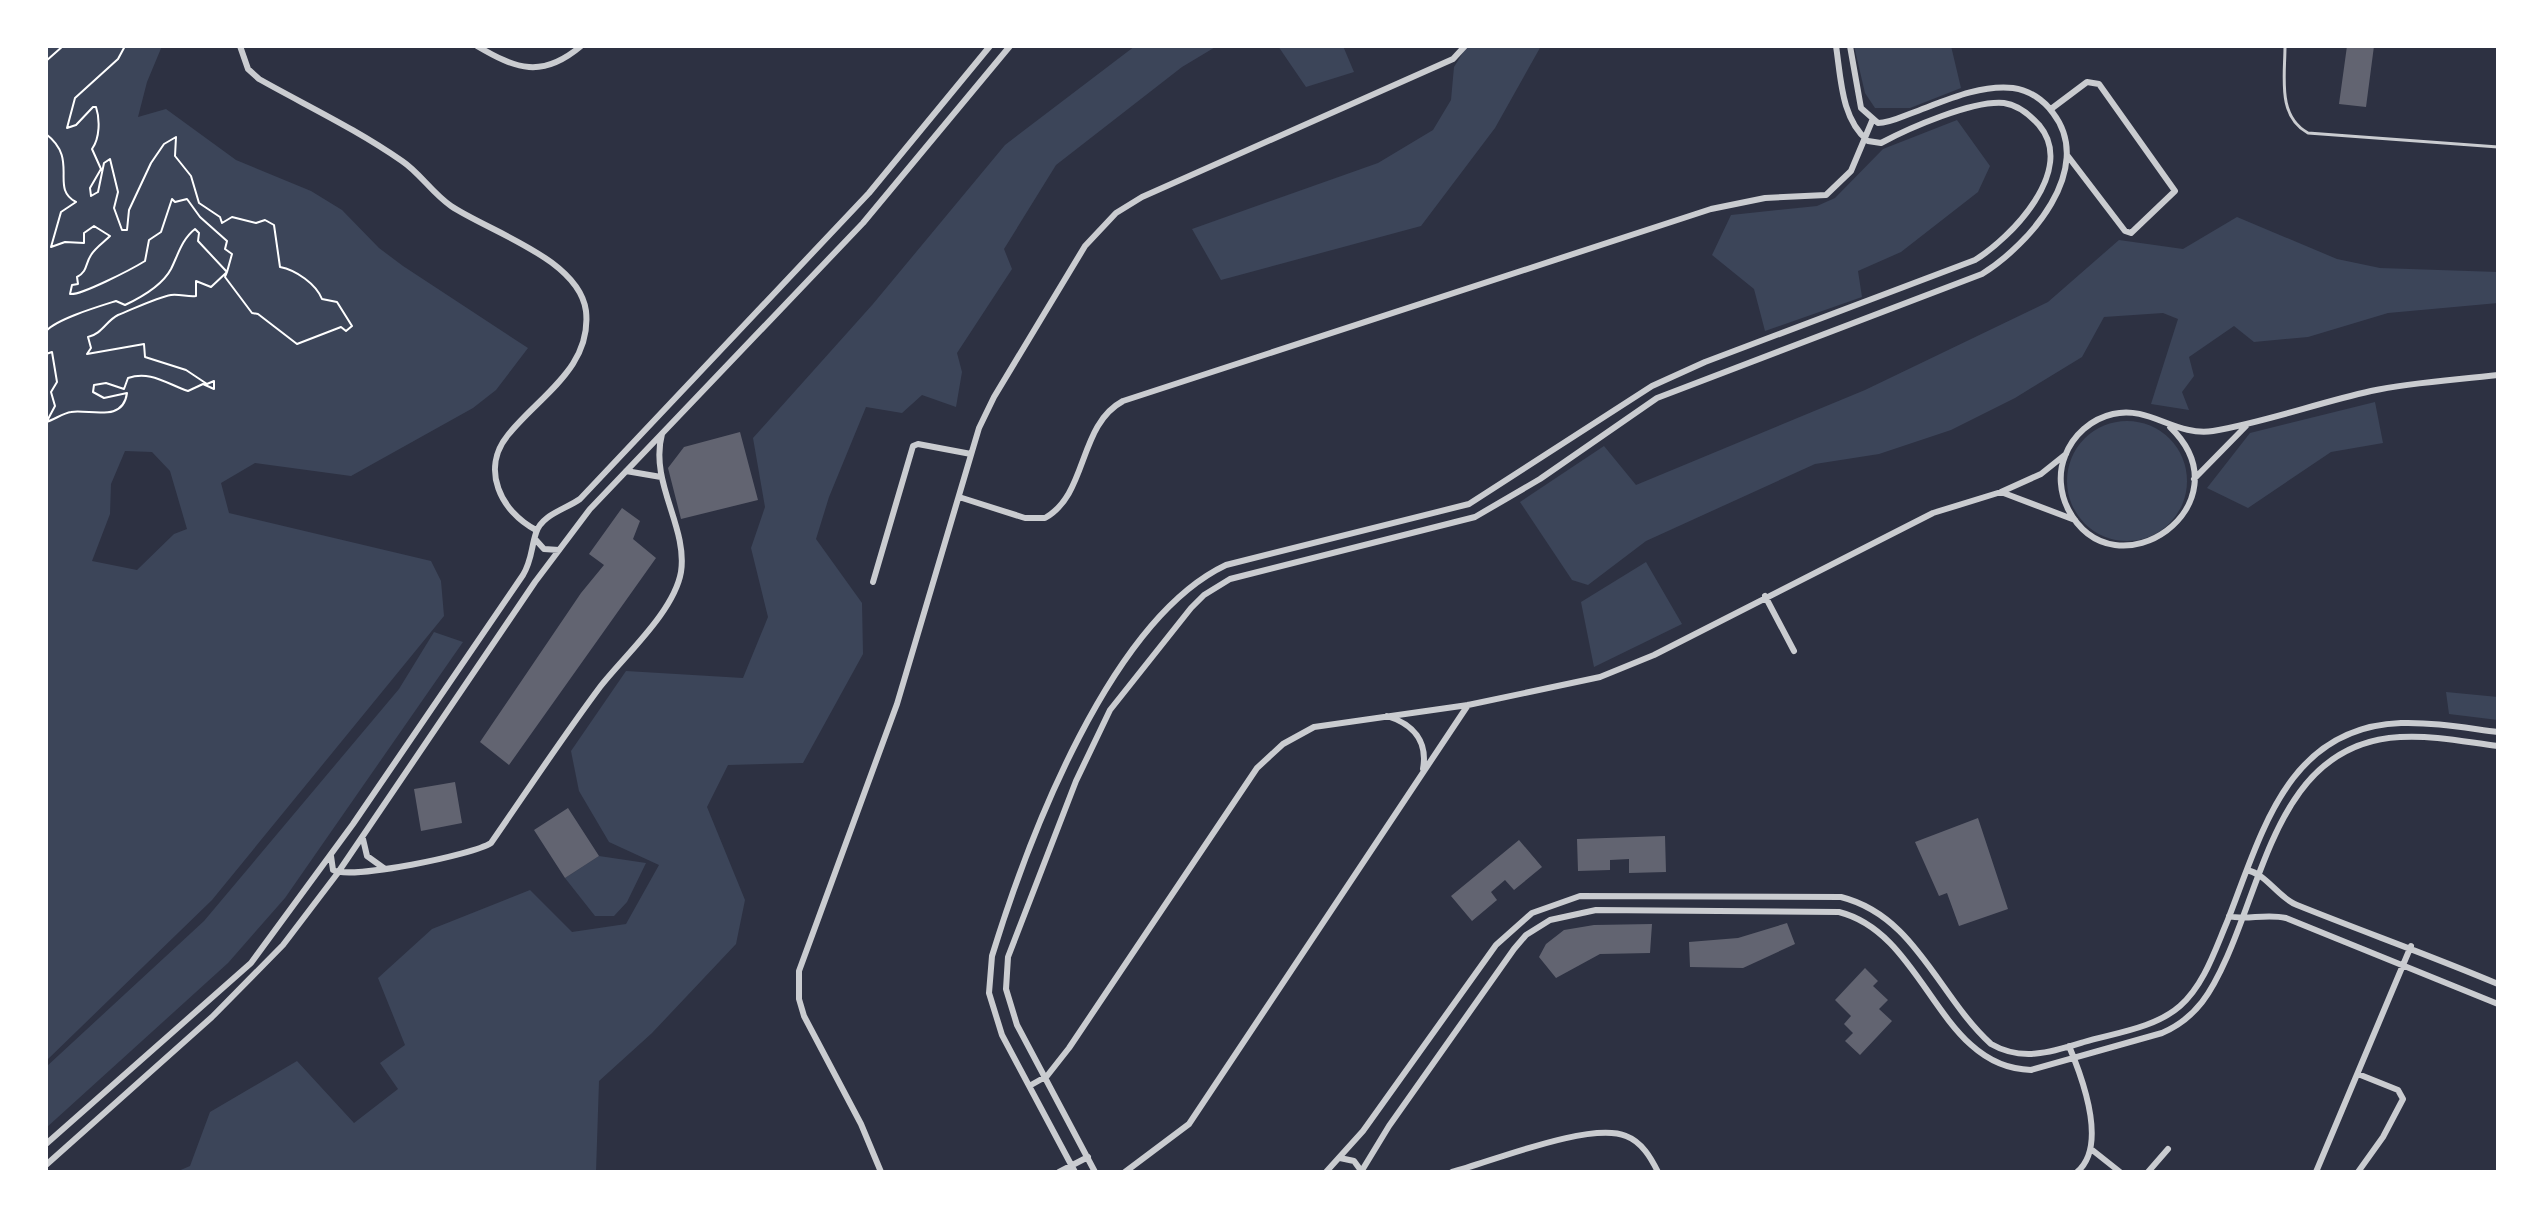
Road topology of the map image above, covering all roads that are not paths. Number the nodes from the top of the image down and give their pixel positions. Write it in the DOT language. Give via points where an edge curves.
graph roads {
  1 [pos="240,46"];
  2 [pos="477,46"];
  3 [pos="581,46"];
  4 [pos="990,46"];
  5 [pos="1010,46"];
  6 [pos="1465,46"];
  7 [pos="1836,46"];
  8 [pos="1850,46"];
  9 [pos="2285,46"];
  10 [pos="2051,109"];
  11 [pos="1872,121"];
  12 [pos="1863,137"];
  13 [pos="2498,147"];
  14 [pos="2067,155"];
  15 [pos="2498,375"];
  16 [pos="2246,426"];
  17 [pos="2170,427"];
  18 [pos="662,432"];
  19 [pos="971,454"];
  20 [pos="2066,454"];
  21 [pos="626,471"];
  22 [pos="661,477"];
  23 [pos="2194,479"];
  24 [pos="2001,492"];
  25 [pos="959,497"];
  26 [pos="2075,520"];
  27 [pos="536,530"];
  28 [pos="535,539"];
  29 [pos="559,550"];
  30 [pos="873,582"];
  31 [pos="1765,596"];
  32 [pos="1794,651"];
  33 [pos="1468,705"];
  34 [pos="1383,715"];
  35 [pos="2498,732"];
  36 [pos="2498,746"];
  37 [pos="1421,775"];
  38 [pos="1049,805"];
  39 [pos="1064,811"];
  40 [pos="365,832"];
  41 [pos="334,849"];
  42 [pos="385,869"];
  43 [pos="2247,870"];
  44 [pos="337,874"];
  45 [pos="2260,875"];
  46 [pos="294,903"];
  47 [pos="308,913"];
  48 [pos="2229,916"];
  49 [pos="2244,918"];
  50 [pos="2411,946"];
  51 [pos="2402,966"];
  52 [pos="2498,984"];
  53 [pos="2498,1004"];
  54 [pos="2069,1046"];
  55 [pos="2074,1059"];
  56 [pos="2358,1074"];
  57 [pos="1047,1076"];
  58 [pos="1031,1085"];
  59 [pos="46,1144"];
  60 [pos="2091,1149"];
  61 [pos="2168,1149"];
  62 [pos="1088,1157"];
  63 [pos="1340,1158"];
  64 [pos="46,1165"];
  65 [pos="1073,1169"];
  66 [pos="881,1172"];
  67 [pos="1059,1172"];
  68 [pos="1095,1172"];
  69 [pos="1125,1172"];
  70 [pos="1326,1172"];
  71 [pos="1362,1172"];
  72 [pos="1452,1172"];
  73 [pos="1658,1172"];
  74 [pos="2077,1172"];
  75 [pos="2120,1172"];
  76 [pos="2148,1172"];
  77 [pos="2316,1172"];
  78 [pos="2358,1172"];
  1 -- 27 [label="street" via="248,69 259,79 347,124 405,163 453,207 562,270 580,292 586,321 581,349 569,372 507,435 494,465 502,500"];
  2 -- 3 [label="street" via="511,66 533,68 561,60"];
  4 -- 27 [label="street" via="810,259 580,499"];
  5 -- 18 [label="street" via="863,223"];
  6 -- 19 [label="street" via="1453,59 1116,213 1085,246 1045,311 994,397"];
  7 -- 12 [label="street" via="1845,102"];
  8 -- 11 [label="street" via="1858,99"];
  9 -- 13 [label="lane" via="2287,108 2290,119 2308,133"];
  10 -- 11 [label="street" via="2028,92 2002,87 1884,123"];
  10 -- 14 [label="street" via="2063,129"];
  10 -- 14 [label="street" via="2087,82 2099,84 2175,191 2131,233"];
  11 -- 12 [label="street"];
  12 -- 25 [label="street" via="1851,171 1826,195 1765,198 1711,209 1123,401 1103,414 1066,498 1045,518 1025,518"];
  12 -- 38 [label="street" via="1881,143 1983,105 2007,103 2042,129 2049,168 2022,216 1975,260 1652,386 1469,504 1211,572 1179,598 1106,687 1085,721"];
  14 -- 39 [label="street" via="2061,183 2046,210 2013,249 1982,274 1657,398 1475,517 1219,585 1191,608 1119,695"];
  15 -- 16 [label="street" via="2372,391"];
  16 -- 17 [label="street" via="2211,431"];
  16 -- 23 [label="street"];
  17 -- 20 [label="street" via="2145,414 2118,413 2081,431"];
  17 -- 23 [label="street" via="2191,456"];
  18 -- 21 [label="street"];
  18 -- 22 [label="street"];
  19 -- 25 [label="street"];
  19 -- 30 [label="street" via="913,446"];
  20 -- 24 [label="street" via="2041,474"];
  20 -- 26 [label="street" via="2061,484"];
  21 -- 22 [label="street"];
  21 -- 29 [label="street"];
  22 -- 42 [label="street" via="682,560 680,576 639,642 602,685 491,843 473,852"];
  23 -- 26 [label="street" via="2181,518 2149,542 2108,543"];
  24 -- 26 [label="street"];
  24 -- 31 [label="street" via="1933,513"];
  25 -- 66 [label="street" via="897,704 799,971 804,1016"];
  27 -- 28 [label="street"];
  28 -- 29 [label="street" via="544,549"];
  28 -- 41 [label="street" via="523,575"];
  29 -- 40 [label="street"];
  31 -- 32 [label="street"];
  31 -- 33 [label="street" via="1654,655 1600,677"];
  33 -- 34 [label="street"];
  33 -- 37 [label="street"];
  34 -- 37 [label="street" via="1403,722 1420,738 1425,754"];
  34 -- 57 [label="street" via="1314,727 1270,754"];
  35 -- 43 [label="street" via="2400,723 2340,736 2289,780"];
  36 -- 45 [label="street" via="2400,737 2346,749 2300,788"];
  37 -- 69 [label="street" via="1189,1124"];
  38 -- 39 [label="street"];
  38 -- 58 [label="street" via="997,939 989,975 997,1022"];
  39 -- 57 [label="street" via="1013,942 1006,974 1017,1025"];
  40 -- 42 [label="street" via="367,856"];
  40 -- 44 [label="street"];
  41 -- 44 [label="street" via="330,866"];
  41 -- 46 [label="street"];
  42 -- 44 [label="street"];
  43 -- 45 [label="street"];
  43 -- 48 [label="street"];
  44 -- 47 [label="street"];
  45 -- 49 [label="street"];
  45 -- 50 [label="street" via="2293,904"];
  46 -- 47 [label="street" via="307,900"];
  46 -- 59 [label="street" via="251,963 224,990"];
  47 -- 64 [label="street" via="255,976"];
  48 -- 49 [label="street"];
  48 -- 54 [label="street" via="2199,984 2180,1006 2156,1020"];
  49 -- 51 [label="street" via="2286,918"];
  49 -- 55 [label="street" via="2211,991 2190,1017 2162,1033"];
  50 -- 51 [label="street"];
  50 -- 52 [label="street"];
  51 -- 53 [label="street"];
  51 -- 56 [label="street"];
  54 -- 55 [label="street"];
  54 -- 63 [label="street" via="2021,1055 1991,1044 1892,921 1856,901 1580,896 1532,913 1496,945"];
  55 -- 60 [label="street"];
  55 -- 71 [label="street" via="2031,1070 1986,1058 1959,1032 1881,931 1851,915 1583,911 1540,925 1495,970"];
  56 -- 77 [label="street"];
  56 -- 78 [label="street" via="2398,1090 2403,1099"];
  57 -- 58 [label="street"];
  57 -- 62 [label="street"];
  58 -- 65 [label="street"];
  60 -- 74 [label="street"];
  60 -- 75 [label="street"];
  61 -- 76 [label="street"];
  62 -- 65 [label="street"];
  62 -- 68 [label="street"];
  63 -- 70 [label="street"];
  63 -- 71 [label="street" via="1354,1161"];
  65 -- 67 [label="street"];
  72 -- 73 [label="street" via="1505,1154 1616,1132 1641,1145"];
}
